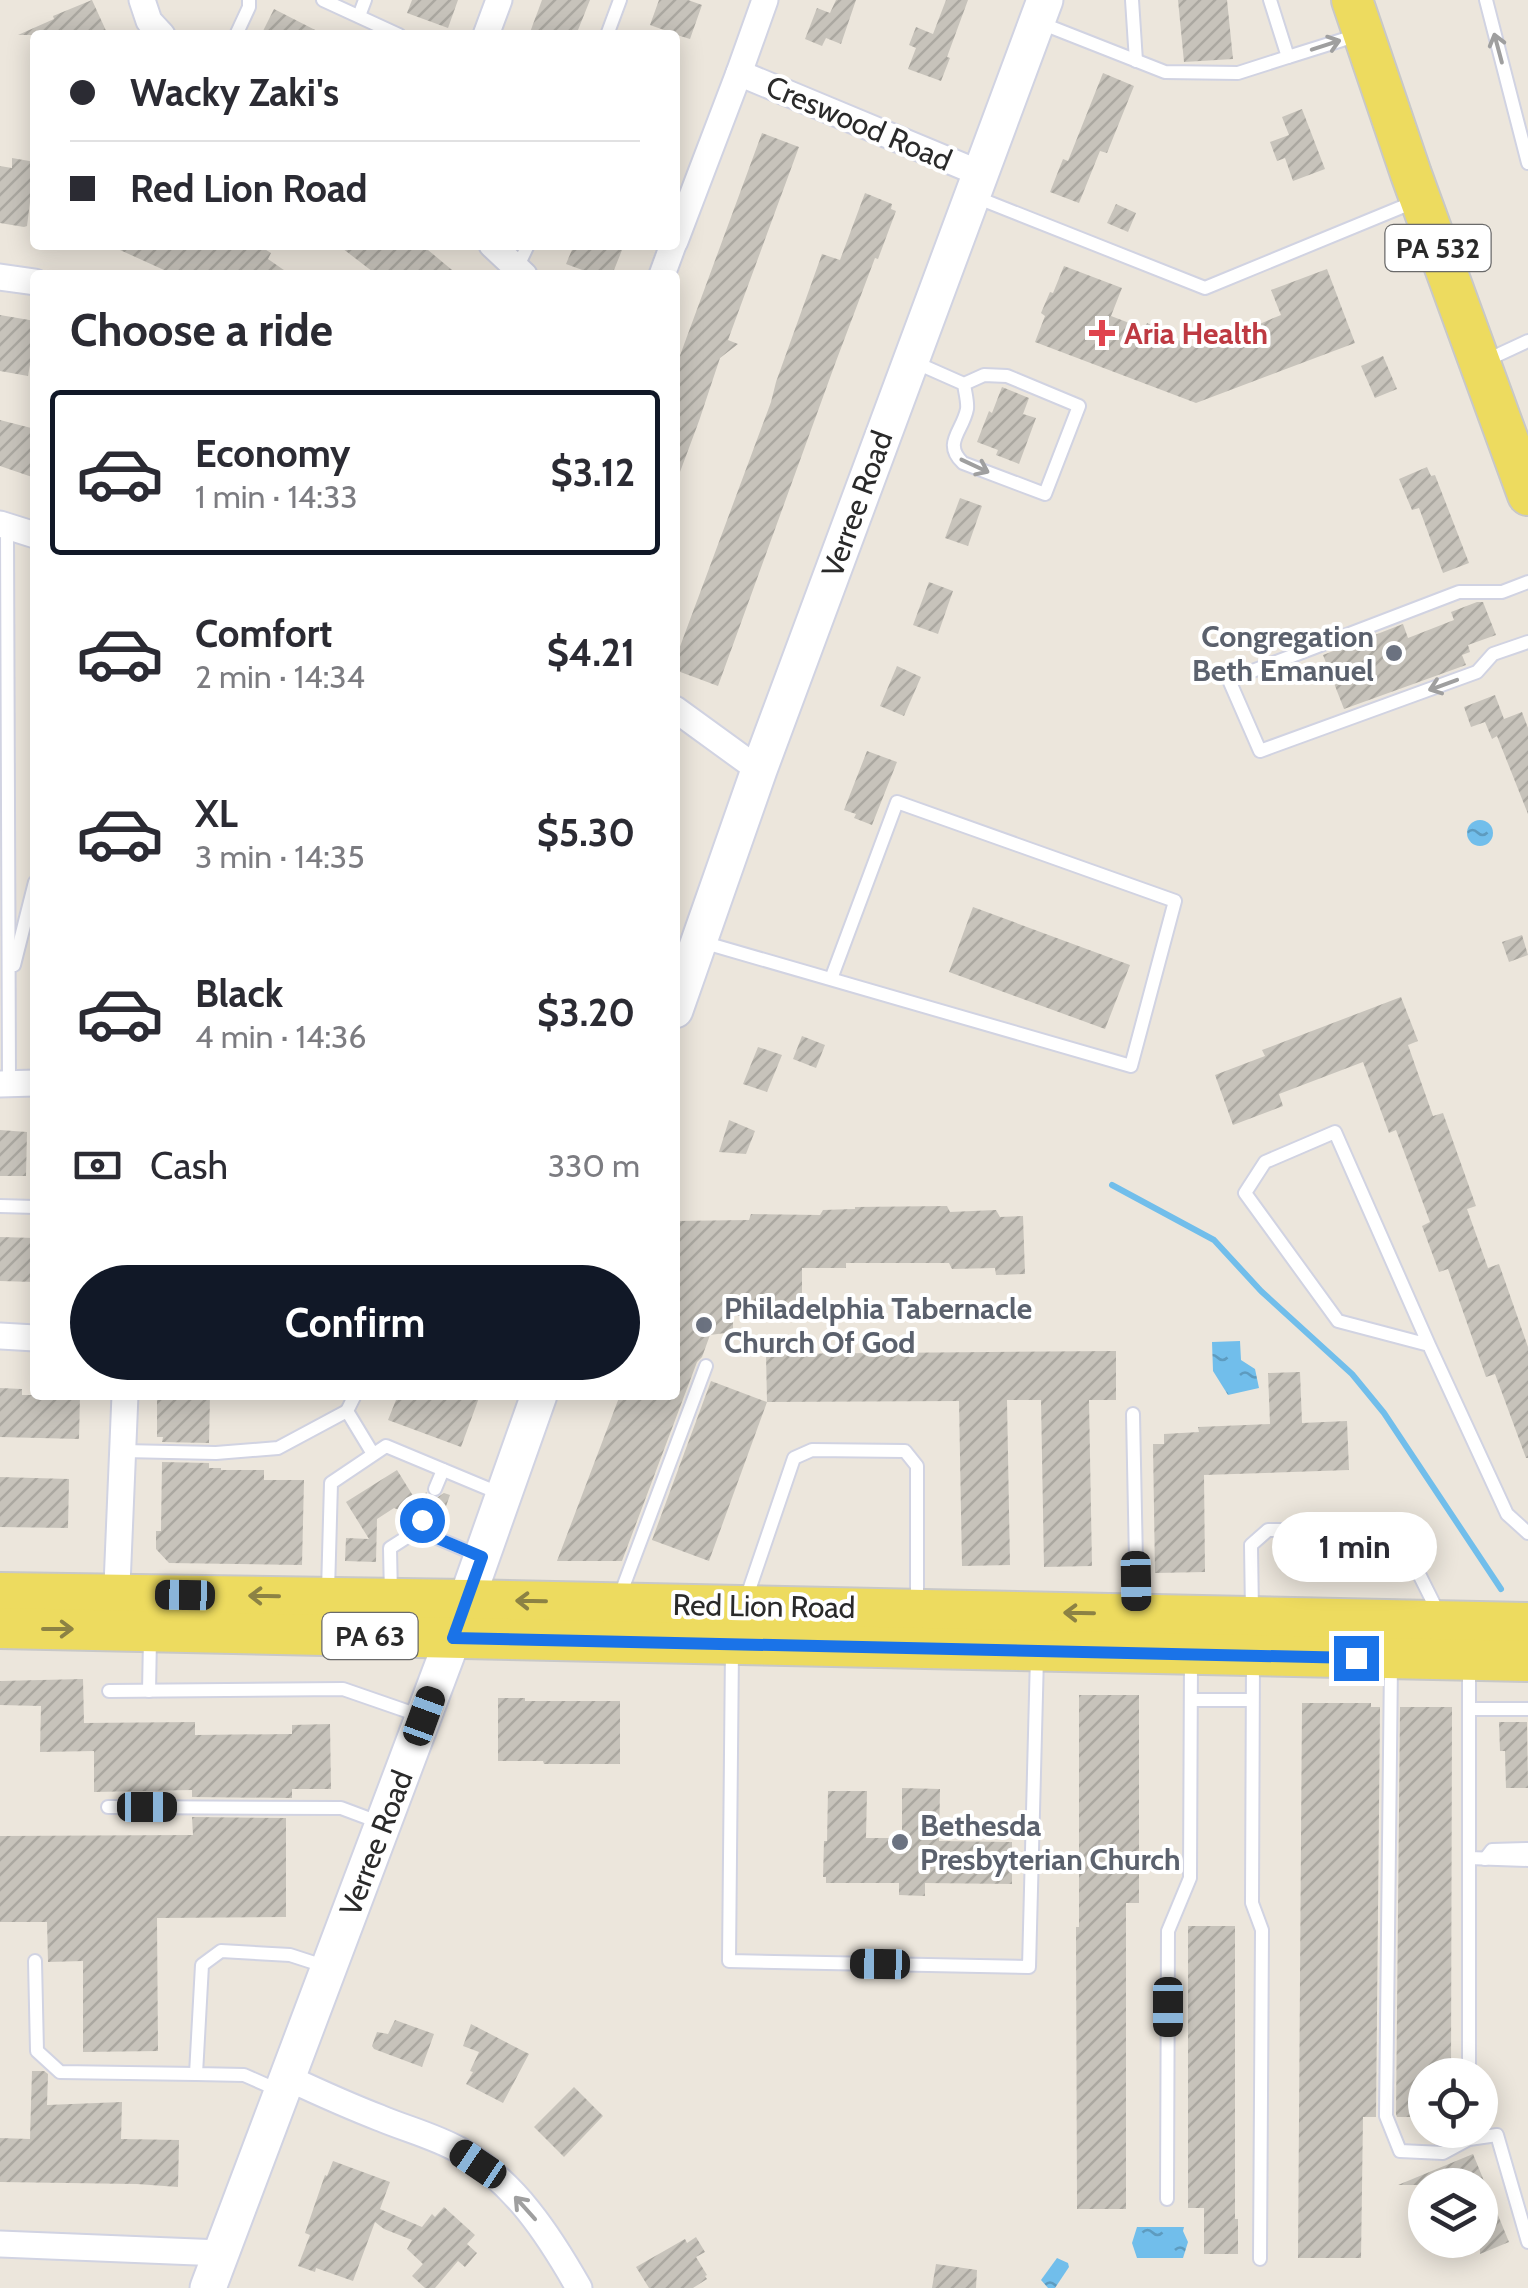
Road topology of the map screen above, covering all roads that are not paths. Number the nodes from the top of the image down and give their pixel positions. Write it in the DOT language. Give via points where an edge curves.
graph roads {
  1 [pos="142,0"];
  2 [pos="249,0"];
  3 [pos="323,0"];
  4 [pos="365,0"];
  5 [pos="499,0"];
  6 [pos="620,0"];
  7 [pos="765,0"];
  8 [pos="1132,0"];
  9 [pos="1270,0"];
  10 [pos="1486,0"];
  11 [pos="1041,11"];
  12 [pos="358,16"];
  13 [pos="1358,16"];
  14 [pos="157,30"];
  15 [pos="238,30"];
  16 [pos="387,30"];
  17 [pos="488,30"];
  18 [pos="609,30"];
  19 [pos="1288,57"];
  20 [pos="1136,61"];
  21 [pos="740,73"];
  22 [pos="1528,163"];
  23 [pos="975,184"];
  24 [pos="1420,200"];
  25 [pos="680,228"];
  26 [pos="501,250"];
  27 [pos="523,263"];
  28 [pos="0,277"];
  29 [pos="30,281"];
  30 [pos="1528,342"];
  31 [pos="910,360"];
  32 [pos="1480,363"];
  33 [pos="964,384"];
  34 [pos="1528,495"];
  35 [pos="4,526"];
  36 [pos="30,534"];
  37 [pos="1528,582"];
  38 [pos="1528,642"];
  39 [pos="680,714"];
  40 [pos="760,770"];
  41 [pos="30,902"];
  42 [pos="699,941"];
  43 [pos="831,979"];
  44 [pos="9,987"];
  45 [pos="680,996"];
  46 [pos="15,1083"];
  47 [pos="0,1206"];
  48 [pos="30,1207"];
  49 [pos="0,1336"];
  50 [pos="30,1338"];
  51 [pos="1429,1345"];
  52 [pos="706,1366"];
  53 [pos="125,1400"];
  54 [pos="353,1400"];
  55 [pos="537,1400"];
  56 [pos="347,1411"];
  57 [pos="1133,1414"];
  58 [pos="123,1451"];
  59 [pos="374,1454"];
  60 [pos="443,1470"];
  61 [pos="435,1489"];
  62 [pos="504,1495"];
  63 [pos="1528,1533"];
  64 [pos="330,1545"];
  65 [pos="346,1546"];
  66 [pos="482,1557"];
  67 [pos="0,1593"];
  68 [pos="328,1598"];
  69 [pos="391,1599"];
  70 [pos="467,1600"];
  71 [pos="617,1603"];
  72 [pos="917,1610"];
  73 [pos="127,1618"];
  74 [pos="1442,1621"];
  75 [pos="1528,1623"];
  76 [pos="738,1625"];
  77 [pos="1134,1627"];
  78 [pos="0,1628"];
  79 [pos="1249,1636"];
  80 [pos="453,1638"];
  81 [pos="1037,1650"];
  82 [pos="1191,1654"];
  83 [pos="1391,1659"];
  84 [pos="1469,1660"];
  85 [pos="1528,1660"];
  86 [pos="109,1691"];
  87 [pos="149,1691"];
  88 [pos="1190,1700"];
  89 [pos="1252,1700"];
  90 [pos="1528,1708"];
  91 [pos="1469,1709"];
  92 [pos="424,1716"];
  93 [pos="108,1807"];
  94 [pos="384,1824"];
  95 [pos="1528,1849"];
  96 [pos="1469,1858"];
  97 [pos="1486,1858"];
  98 [pos="1528,1860"];
  99 [pos="35,1961"];
  100 [pos="329,1967"];
  101 [pos="1469,2058"];
  102 [pos="196,2074"];
  103 [pos="285,2085"];
  104 [pos="1498,2138"];
  105 [pos="1450,2148"];
  106 [pos="1167,2199"];
  107 [pos="1528,2242"];
  108 [pos="0,2244"];
  109 [pos="220,2253"];
  110 [pos="1260,2259"];
  111 [pos="208,2288"];
  112 [pos="580,2288"];
  1 -- 14 [label="street"];
  2 -- 15 [label="lane"];
  3 -- 12 [label="lane"];
  4 -- 12 [label="lane"];
  5 -- 17 [label="street"];
  6 -- 18 [label="lane"];
  7 -- 21 [label="street"];
  8 -- 20 [label="lane"];
  9 -- 19 [label="lane"];
  22 -- 10 [label="lane, one-way"];
  11 -- 20 [label="lane"];
  11 -- 23 [label="main road, Verree Road"];
  12 -- 16 [label="lane"];
  19 -- 13 [label="lane, one-way"];
  13 -- 24 [label="main road, PA 532"];
  19 -- 20 [label="lane" via="1238,74 1165,72"];
  21 -- 23 [label="street, Creswood Road"];
  21 -- 25 [label="street"];
  23 -- 24 [label="lane" via="1205,288"];
  23 -- 31 [label="main road, Verree Road"];
  24 -- 32 [label="main road, PA 532"];
  26 -- 27 [label="street"];
  28 -- 29 [label="street"];
  30 -- 32 [label="lane"];
  31 -- 33 [label="lane"];
  31 -- 40 [label="main road, Verree Road"];
  32 -- 34 [label="main road, PA 532"];
  33 -- 33 [label="lane, one-way" via="968,407 953,442 956,456 1044,494 1079,406 1007,376 984,375"];
  35 -- 36 [label="street"];
  35 -- 44 [label="lane"];
  38 -- 37 [label="lane, one-way" via="1493,654 1477,672 1260,751 1230,680 1459,592 1502,592"];
  39 -- 40 [label="street"];
  40 -- 42 [label="main road, Verree Road"];
  41 -- 44 [label="lane"];
  42 -- 43 [label="lane"];
  42 -- 45 [label="main road, Verree Road"];
  43 -- 43 [label="lane" via="1131,1066 1175,900 897,802"];
  44 -- 46 [label="lane"];
  47 -- 48 [label="lane"];
  49 -- 50 [label="street"];
  51 -- 51 [label="lane" via="1338,1321 1245,1193 1264,1162 1335,1132"];
  51 -- 63 [label="lane" via="1507,1514"];
  52 -- 71 [label="lane"];
  53 -- 58 [label="street"];
  54 -- 56 [label="lane"];
  55 -- 62 [label="main road, Verree Road"];
  56 -- 58 [label="lane" via="278,1448"];
  56 -- 59 [label="lane"];
  57 -- 77 [label="lane"];
  58 -- 73 [label="street"];
  59 -- 60 [label="lane" via="386,1446"];
  59 -- 64 [label="lane" via="331,1483"];
  60 -- 61 [label="lane"];
  60 -- 62 [label="lane"];
  62 -- 66 [label="main road, Verree Road"];
  64 -- 65 [label="lane"];
  64 -- 68 [label="lane"];
  66 -- 69 [label="lane" via="420,1525 383,1548"];
  66 -- 70 [label="main road, Verree Road"];
  67 -- 73 [label="main road, Red Lion Road / PA 63"];
  68 -- 69 [label="main road, Red Lion Road / PA 63"];
  68 -- 73 [label="main road, Red Lion Road / PA 63, one-way"];
  69 -- 70 [label="main road, Red Lion Road / PA 63"];
  71 -- 70 [label="main road, Red Lion Road / PA 63, one-way"];
  70 -- 80 [label="main road, Verree Road"];
  71 -- 76 [label="main road, Red Lion Road / PA 63"];
  72 -- 76 [label="main road, Red Lion Road / PA 63"];
  72 -- 76 [label="lane" via="917,1466 905,1451 812,1450 794,1458"];
  77 -- 72 [label="main road, Red Lion Road / PA 63, one-way"];
  78 -- 73 [label="main road, Red Lion Road / PA 63, one-way"];
  73 -- 80 [label="main road, Red Lion Road / PA 63"];
  73 -- 87 [label="lane"];
  74 -- 75 [label="main road, Red Lion Road / PA 63"];
  74 -- 79 [label="main road, Red Lion Road / PA 63"];
  74 -- 79 [label="lane" via="1403,1542 1387,1530 1268,1530 1251,1545"];
  76 -- 80 [label="main road, Red Lion Road / PA 63"];
  76 -- 81 [label="main road, Red Lion Road / PA 63"];
  76 -- 81 [label="lane" via="730,1962 1029,1967"];
  77 -- 79 [label="main road, Red Lion Road / PA 63"];
  77 -- 81 [label="main road, Red Lion Road / PA 63"];
  77 -- 82 [label="main road, Red Lion Road / PA 63"];
  79 -- 82 [label="main road, Red Lion Road / PA 63"];
  79 -- 83 [label="main road, Red Lion Road / PA 63"];
  79 -- 89 [label="lane"];
  80 -- 92 [label="main road, Verree Road"];
  82 -- 88 [label="lane"];
  83 -- 84 [label="main road, Red Lion Road / PA 63"];
  83 -- 105 [label="lane" via="1386,2116 1400,2151"];
  84 -- 85 [label="main road, Red Lion Road / PA 63"];
  84 -- 91 [label="lane"];
  86 -- 87 [label="lane"];
  87 -- 92 [label="lane" via="343,1689"];
  88 -- 89 [label="lane"];
  88 -- 106 [label="lane" via="1190,1878 1168,1930"];
  89 -- 110 [label="lane" via="1252,1902 1262,1930"];
  90 -- 91 [label="lane"];
  91 -- 96 [label="lane"];
  92 -- 94 [label="main road, Verree Road"];
  93 -- 94 [label="lane" via="341,1808"];
  94 -- 100 [label="main road, Verree Road"];
  95 -- 97 [label="lane" via="1492,1850"];
  96 -- 97 [label="lane"];
  96 -- 101 [label="lane"];
  97 -- 98 [label="lane"];
  99 -- 102 [label="lane" via="36,2051 60,2072"];
  100 -- 102 [label="lane" via="290,1955 221,1951 202,1965"];
  100 -- 103 [label="main road, Verree Road"];
  102 -- 103 [label="lane"];
  103 -- 109 [label="main road, Verree Road"];
  112 -- 103 [label="street, one-way" via="533,2216 478,2164 440,2142"];
  104 -- 107 [label="lane"];
  108 -- 109 [label="street"];
  109 -- 111 [label="main road, Verree Road"];
}
